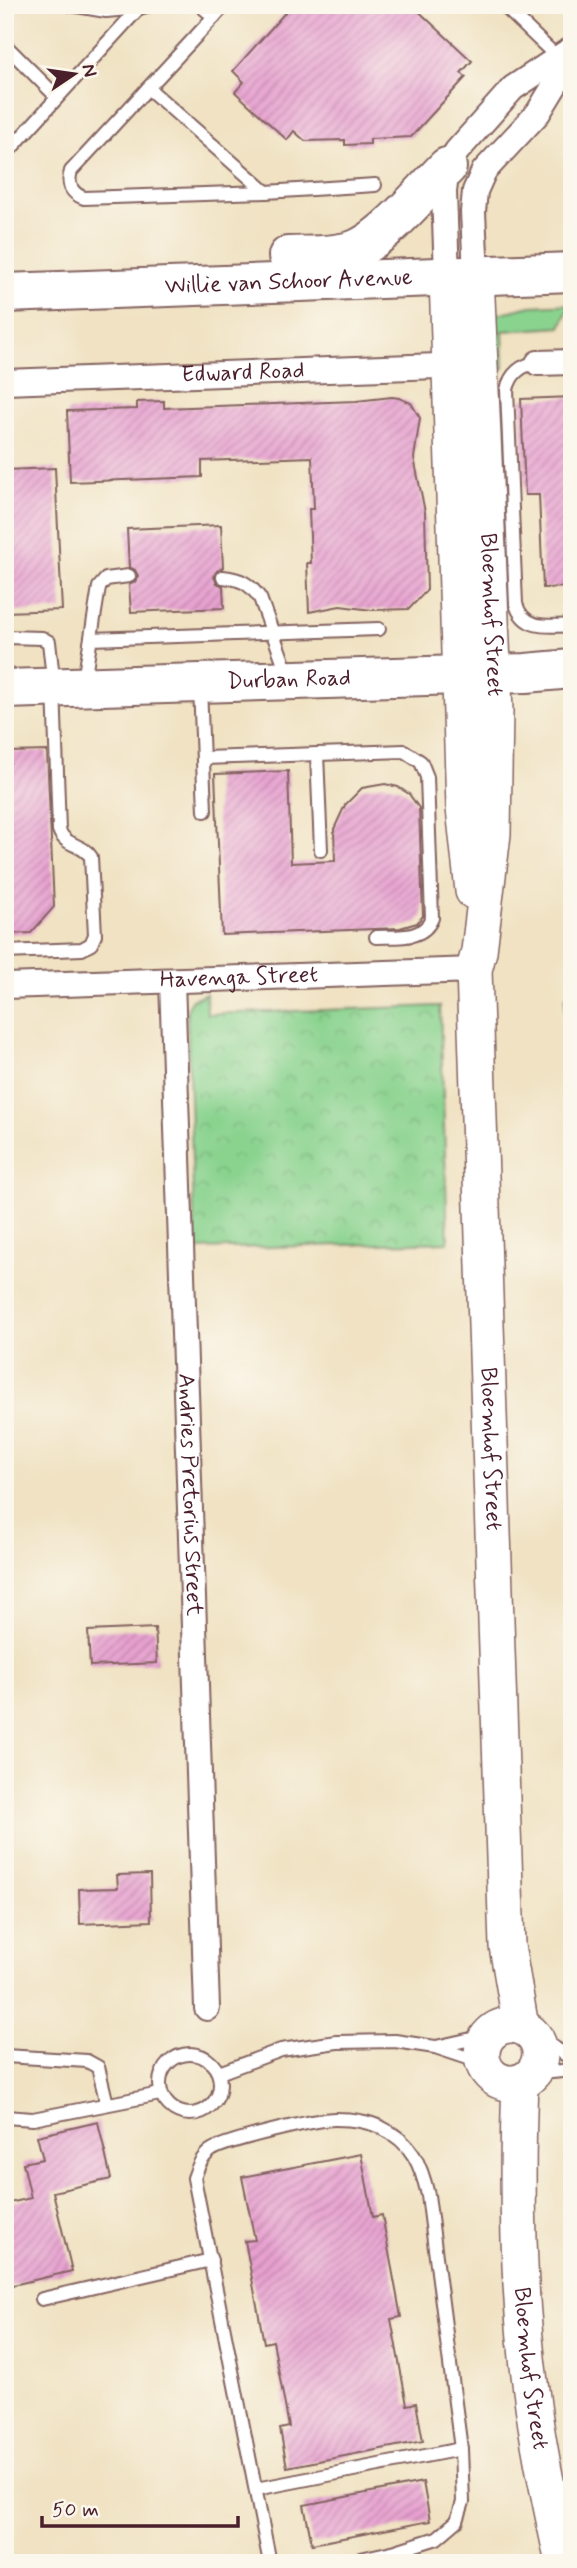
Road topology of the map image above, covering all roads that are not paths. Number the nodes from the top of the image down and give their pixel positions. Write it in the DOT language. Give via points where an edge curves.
graph roads {
  1 [pos="71,5"];
  2 [pos="200,5"];
  3 [pos="225,5"];
  4 [pos="503,5"];
  5 [pos="145,7"];
  6 [pos="214,17"];
  7 [pos="5,45"];
  8 [pos="568,60"];
  9 [pos="148,88"];
  10 [pos="57,97"];
  11 [pos="5,155"];
  12 [pos="447,167"];
  13 [pos="375,185"];
  14 [pos="266,192"];
  15 [pos="572,272"];
  16 [pos="461,276"];
  17 [pos="158,287"];
  18 [pos="5,293"];
  19 [pos="572,362"];
  20 [pos="538,363"];
  21 [pos="465,365"];
  22 [pos="5,382"];
  23 [pos="129,576"];
  24 [pos="223,577"];
  25 [pos="572,625"];
  26 [pos="379,629"];
  27 [pos="273,632"];
  28 [pos="5,637"];
  29 [pos="90,639"];
  30 [pos="572,669"];
  31 [pos="476,673"];
  32 [pos="289,679"];
  33 [pos="200,682"];
  34 [pos="69,687"];
  35 [pos="5,689"];
  36 [pos="317,754"];
  37 [pos="204,758"];
  38 [pos="205,811"];
  39 [pos="321,850"];
  40 [pos="376,937"];
  41 [pos="5,952"];
  42 [pos="477,961"];
  43 [pos="172,981"];
  44 [pos="5,986"];
  45 [pos="207,2008"];
  46 [pos="435,2047"];
  47 [pos="508,2053"];
  48 [pos="5,2056"];
  49 [pos="572,2059"];
  50 [pos="572,2070"];
  51 [pos="219,2073"];
  52 [pos="160,2094"];
  53 [pos="107,2104"];
  54 [pos="5,2117"];
  55 [pos="211,2260"];
  56 [pos="43,2298"];
  57 [pos="461,2449"];
  58 [pos="256,2489"];
  59 [pos="270,2563"];
  60 [pos="344,2563"];
  61 [pos="563,2563"];
  1 -- 5 [label="lane" via="106,11"];
  2 -- 6 [label="lane"];
  3 -- 6 [label="lane"];
  4 -- 8 [label="lane"];
  5 -- 10 [label="lane"];
  6 -- 9 [label="lane"];
  7 -- 10 [label="lane"];
  8 -- 12 [label="street" via="513,88"];
  8 -- 16 [label="street" via="538,113 484,171 475,191"];
  9 -- 14 [label="lane"];
  9 -- 14 [label="lane" via="71,171 73,191 84,198"];
  10 -- 11 [label="lane"];
  12 -- 16 [label="street" via="444,192"];
  12 -- 17 [label="main road" via="380,234 355,250 257,258"];
  13 -- 14 [label="lane"];
  15 -- 16 [label="main road, Willie van Schoor Avenue"];
  16 -- 17 [label="main road, Willie van Schoor Avenue"];
  16 -- 21 [label="street, Bloemhof Street"];
  17 -- 18 [label="main road, Willie van Schoor Avenue"];
  19 -- 20 [label="street"];
  20 -- 25 [label="lane" via="517,370 507,390 516,604 521,615 537,626"];
  21 -- 22 [label="street, Edward Road"];
  21 -- 31 [label="street, Bloemhof Street"];
  23 -- 29 [label="lane" via="106,579 99,587"];
  24 -- 27 [label="lane" via="241,579 253,588"];
  26 -- 27 [label="lane"];
  27 -- 29 [label="lane"];
  27 -- 32 [label="lane"];
  28 -- 34 [label="lane" via="48,642"];
  29 -- 34 [label="lane"];
  30 -- 31 [label="main road, Durban Road"];
  31 -- 32 [label="main road, Durban Road"];
  31 -- 42 [label="street, Bloemhof Street" via="495,711 494,834"];
  32 -- 33 [label="main road, Durban Road"];
  33 -- 34 [label="main road, Durban Road"];
  33 -- 37 [label="lane"];
  34 -- 35 [label="main road, Durban Road"];
  34 -- 41 [label="lane" via="59,830 65,840 91,857 95,936 82,949"];
  36 -- 37 [label="lane"];
  36 -- 39 [label="lane"];
  36 -- 40 [label="lane" via="404,751 425,769 432,918 419,934"];
  37 -- 38 [label="lane"];
  42 -- 43 [label="street, Havenga Street"];
  42 -- 47 [label="street, Bloemhof Street"];
  43 -- 44 [label="street, Havenga Street"];
  43 -- 45 [label="street, Andries Pretorius Street"];
  46 -- 47 [label="lane"];
  46 -- 47 [label="lane"];
  46 -- 51 [label="lane" via="395,2041 337,2042 281,2050"];
  47 -- 49 [label="lane"];
  47 -- 50 [label="lane"];
  47 -- 61 [label="street, Bloemhof Street" via="523,2317 543,2466"];
  48 -- 53 [label="lane" via="86,2061 98,2067"];
  51 -- 52 [label="lane" via="197,2054 178,2055 163,2068"];
  51 -- 52 [label="lane" via="215,2102 198,2113 177,2111"];
  52 -- 53 [label="lane"];
  53 -- 54 [label="lane" via="33,2119"];
  55 -- 56 [label="lane"];
  55 -- 57 [label="lane" via="194,2178 200,2161 212,2149 332,2119 382,2127 406,2145 421,2166 428,2195"];
  55 -- 58 [label="lane"];
  57 -- 58 [label="lane"];
  57 -- 60 [label="lane" via="463,2502 449,2529 437,2538"];
  58 -- 59 [label="lane"];
}
